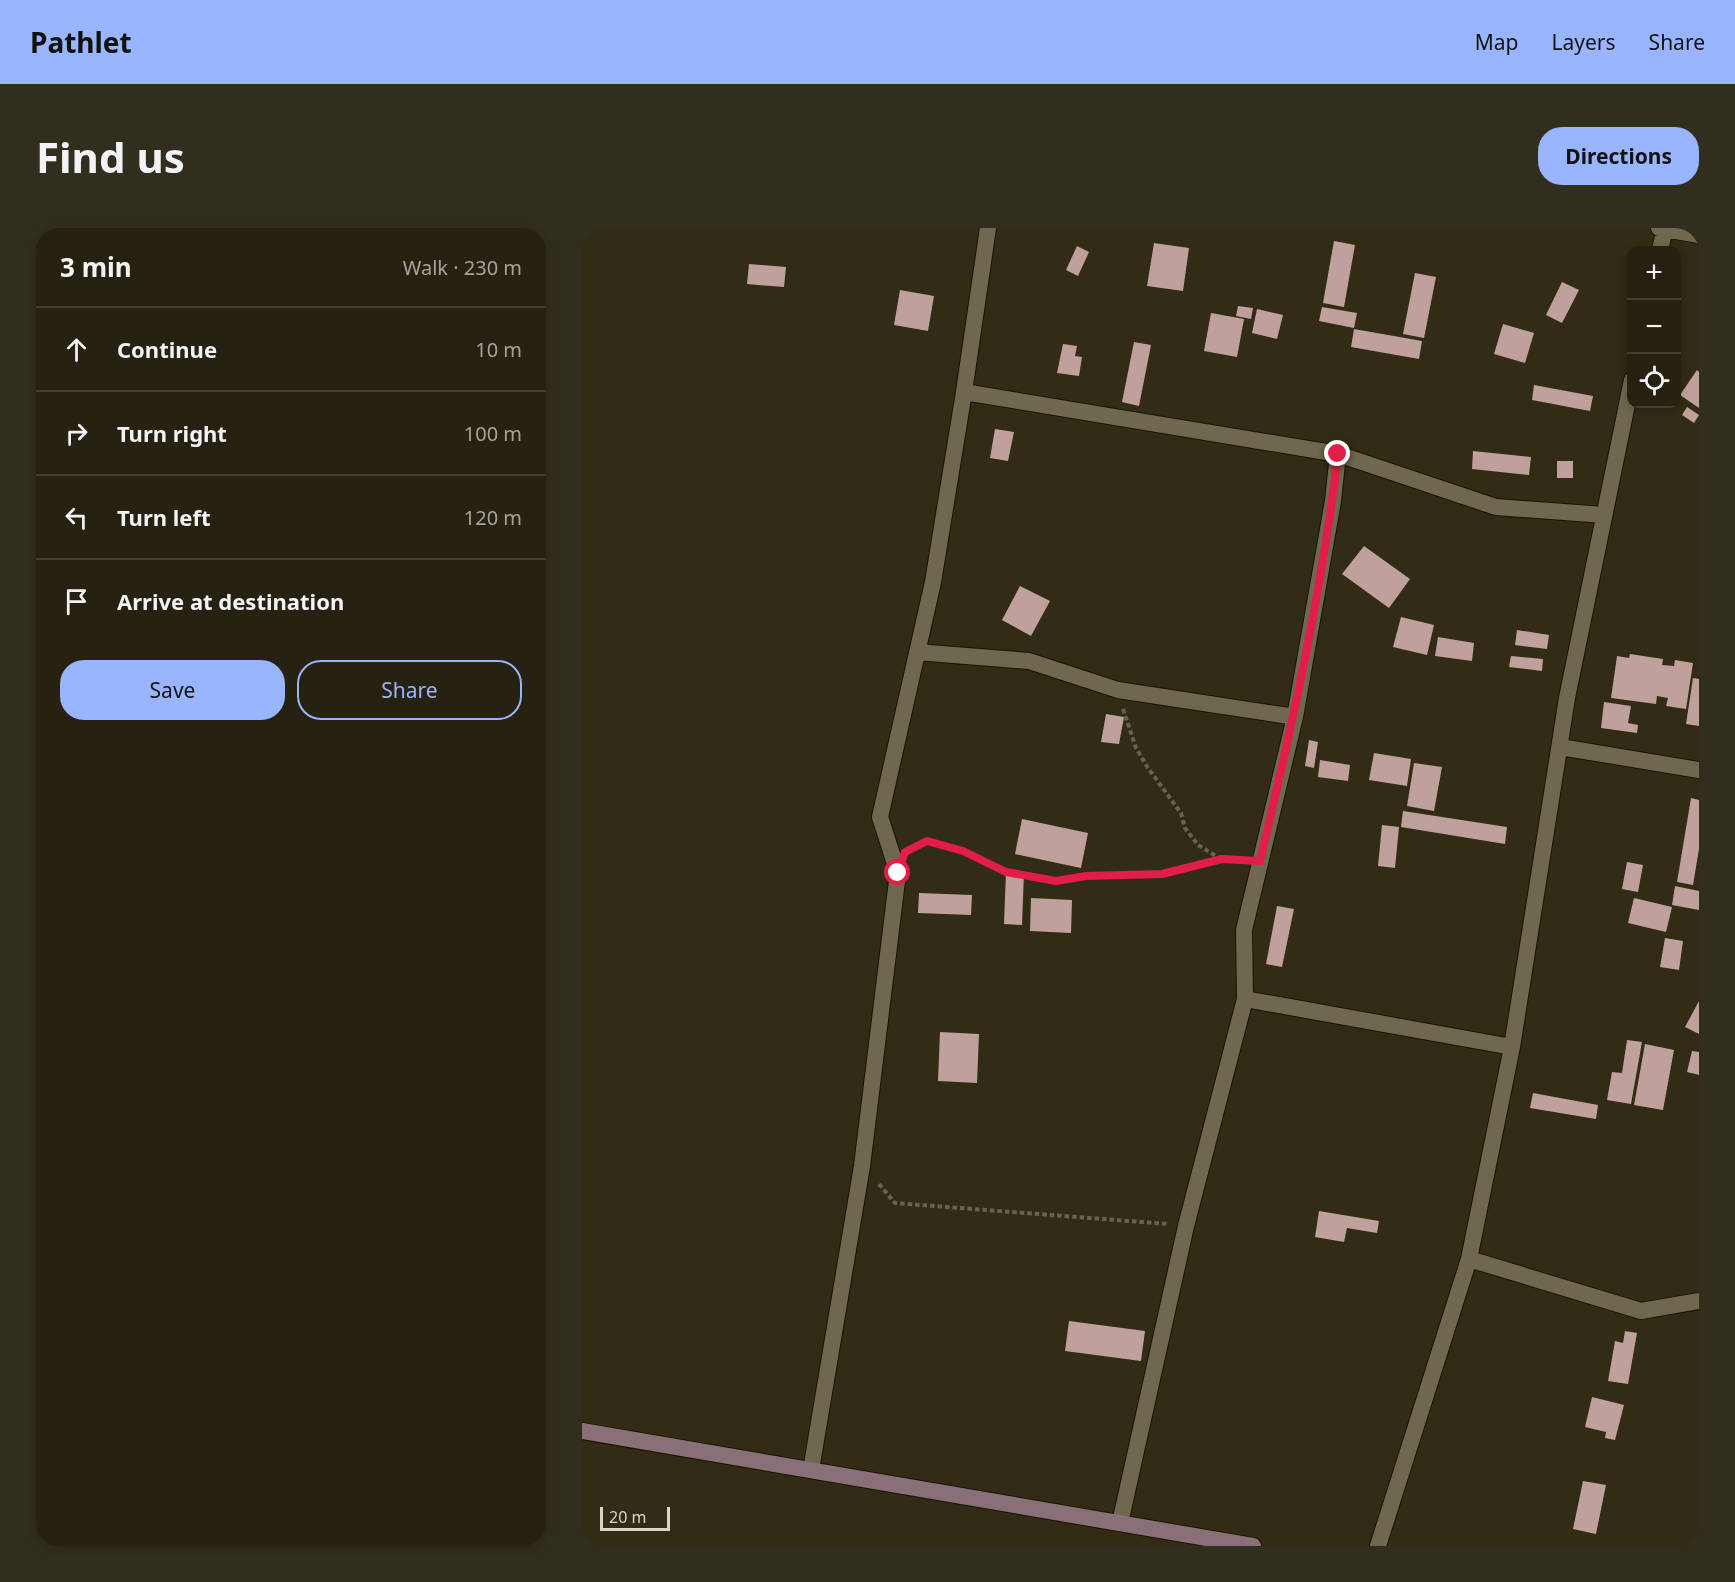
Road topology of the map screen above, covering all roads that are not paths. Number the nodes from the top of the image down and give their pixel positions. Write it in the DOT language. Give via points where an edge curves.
graph roads {
  1 [pos="988,228"];
  2 [pos="1659,228"];
  3 [pos="1665,228"];
  4 [pos="1699,235"];
  5 [pos="1660,246"];
  6 [pos="964,392"];
  7 [pos="1627,404"];
  8 [pos="1338,454"];
  9 [pos="1604,515"];
  10 [pos="917,652"];
  11 [pos="1294,717"];
  12 [pos="1560,747"];
  13 [pos="1699,770"];
  14 [pos="1245,999"];
  15 [pos="1512,1047"];
  16 [pos="1469,1259"];
  17 [pos="1699,1301"];
  18 [pos="582,1431"];
  19 [pos="811,1470"];
  20 [pos="1120,1523"];
  21 [pos="1253,1546"];
  22 [pos="1378,1546"];
  1 -- 6 [label="street"];
  2 -- 3 [label="street"];
  3 -- 4 [label="street"];
  3 -- 5 [label="street"];
  6 -- 8 [label="street"];
  6 -- 10 [label="street" via="933,582"];
  7 -- 9 [label="street"];
  8 -- 9 [label="street" via="1496,507"];
  8 -- 11 [label="street"];
  9 -- 12 [label="street"];
  10 -- 11 [label="street" via="1029,661 1118,690"];
  10 -- 19 [label="street" via="880,816 898,873 862,1166"];
  11 -- 14 [label="street" via="1244,930"];
  12 -- 13 [label="street"];
  12 -- 15 [label="street"];
  14 -- 15 [label="street"];
  14 -- 20 [label="street" via="1186,1226"];
  15 -- 16 [label="street"];
  16 -- 17 [label="street" via="1641,1311"];
  16 -- 22 [label="street"];
  18 -- 19 [label="main road"];
  19 -- 20 [label="main road"];
  20 -- 21 [label="main road"];
}
